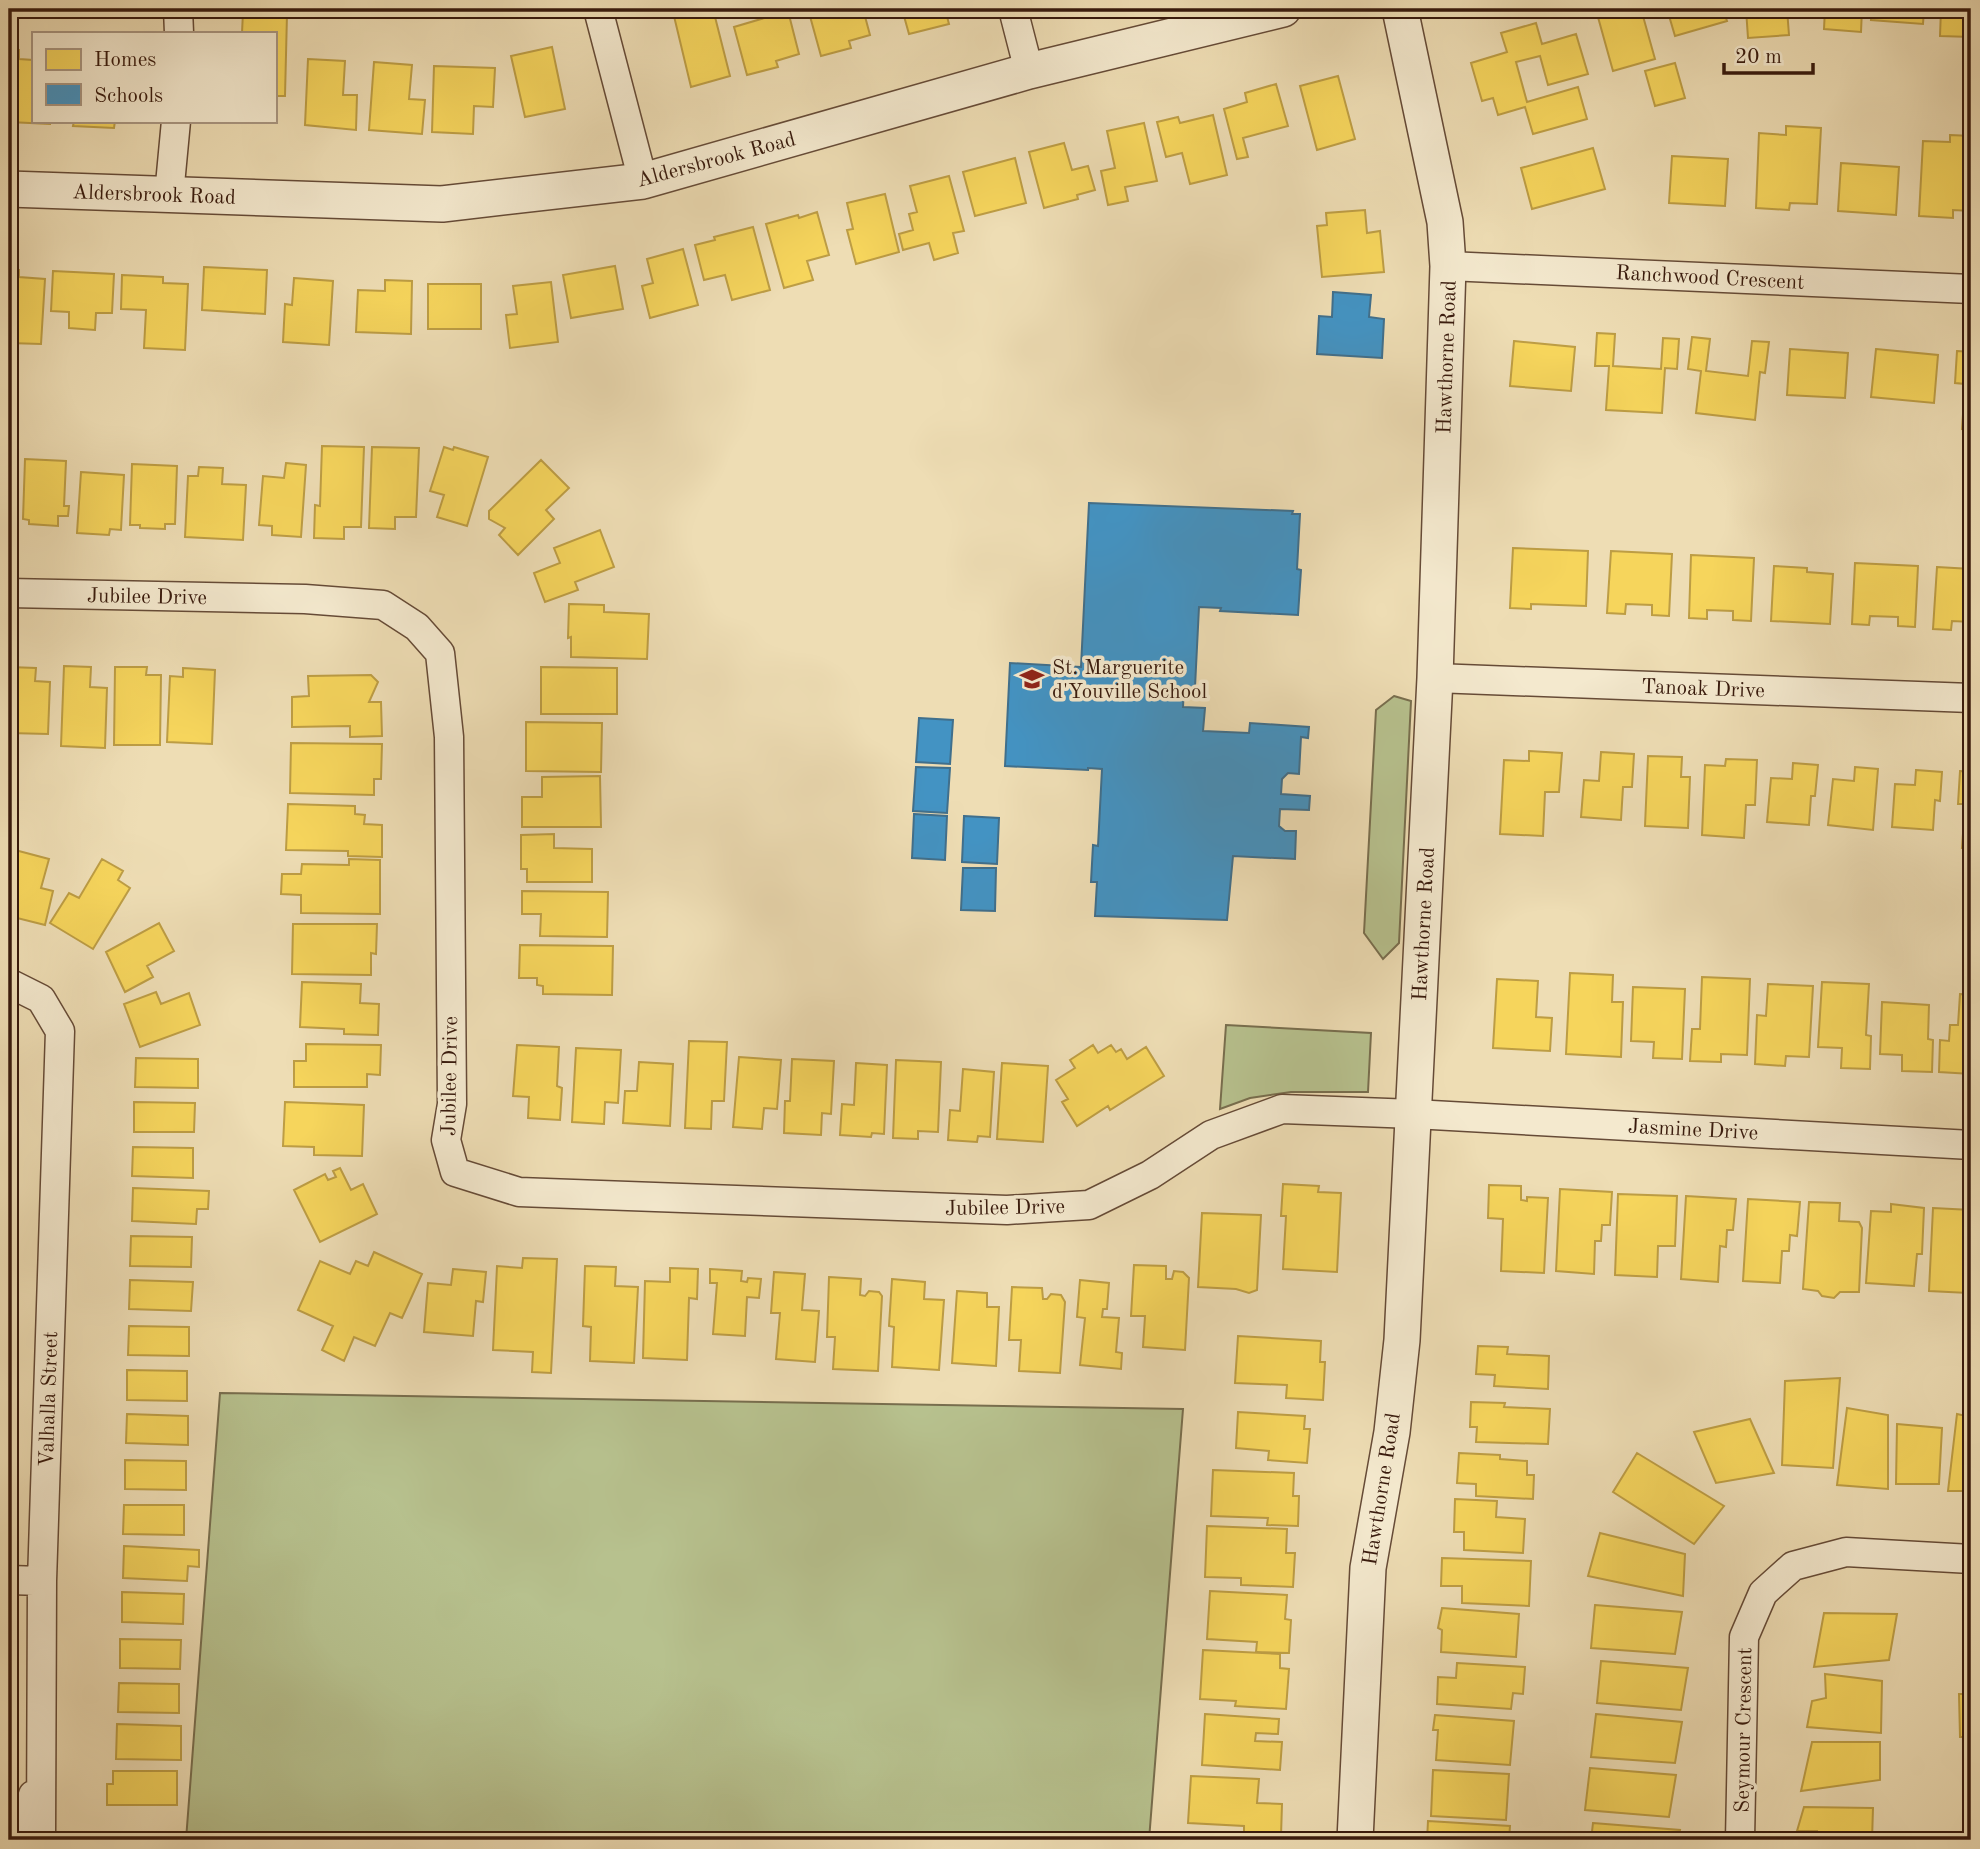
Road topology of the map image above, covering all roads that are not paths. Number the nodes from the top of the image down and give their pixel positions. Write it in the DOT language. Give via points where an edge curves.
graph roads {
  1 [pos="177,9"];
  2 [pos="598,9"];
  3 [pos="1013,9"];
  4 [pos="1283,9"];
  5 [pos="1400,9"];
  6 [pos="179,32"];
  7 [pos="1029,71"];
  8 [pos="176,122"];
  9 [pos="643,181"];
  10 [pos="9,189"];
  11 [pos="169,195"];
  12 [pos="1448,266"];
  13 [pos="1971,289"];
  14 [pos="9,593"];
  15 [pos="1435,678"];
  16 [pos="1971,698"];
  17 [pos="9,983"];
  18 [pos="1414,1114"];
  19 [pos="1971,1145"];
  20 [pos="1971,1559"];
  21 [pos="9,1580"];
  22 [pos="42,1581"];
  23 [pos="41,1773"];
  24 [pos="19,1840"];
  25 [pos="41,1840"];
  26 [pos="1355,1840"];
  27 [pos="1740,1840"];
  1 -- 6 [label="street"];
  2 -- 9 [label="street"];
  3 -- 7 [label="street"];
  4 -- 7 [label="street, Aldersbrook Road"];
  5 -- 12 [label="street, Hawthorne Road" via="1445,222"];
  7 -- 9 [label="street, Aldersbrook Road"];
  8 -- 11 [label="street"];
  9 -- 11 [label="street, Aldersbrook Road" via="442,204"];
  10 -- 11 [label="street, Aldersbrook Road"];
  12 -- 13 [label="street, Ranchwood Crescent"];
  12 -- 15 [label="street, Hawthorne Road"];
  14 -- 18 [label="street, Jubilee Drive" via="383,605 417,627 440,653 449,750 452,1104 446,1140 455,1172 519,1192 1007,1210 1088,1205 1150,1175 1211,1135 1282,1109"];
  15 -- 16 [label="street, Tanoak Drive"];
  15 -- 18 [label="street, Hawthorne Road"];
  17 -- 22 [label="street, Valhalla Street" via="41,999 60,1031"];
  18 -- 19 [label="street, Jasmine Drive"];
  18 -- 26 [label="street, Hawthorne Road" via="1402,1340 1392,1432 1368,1568"];
  20 -- 27 [label="street, Seymour Crescent" via="1846,1552 1793,1566 1763,1593 1744,1637"];
  21 -- 22 [label="street"];
  22 -- 23 [label="street, Valhalla Street"];
  23 -- 24 [label="street"];
  23 -- 25 [label="street, Valhalla Street"];
}
